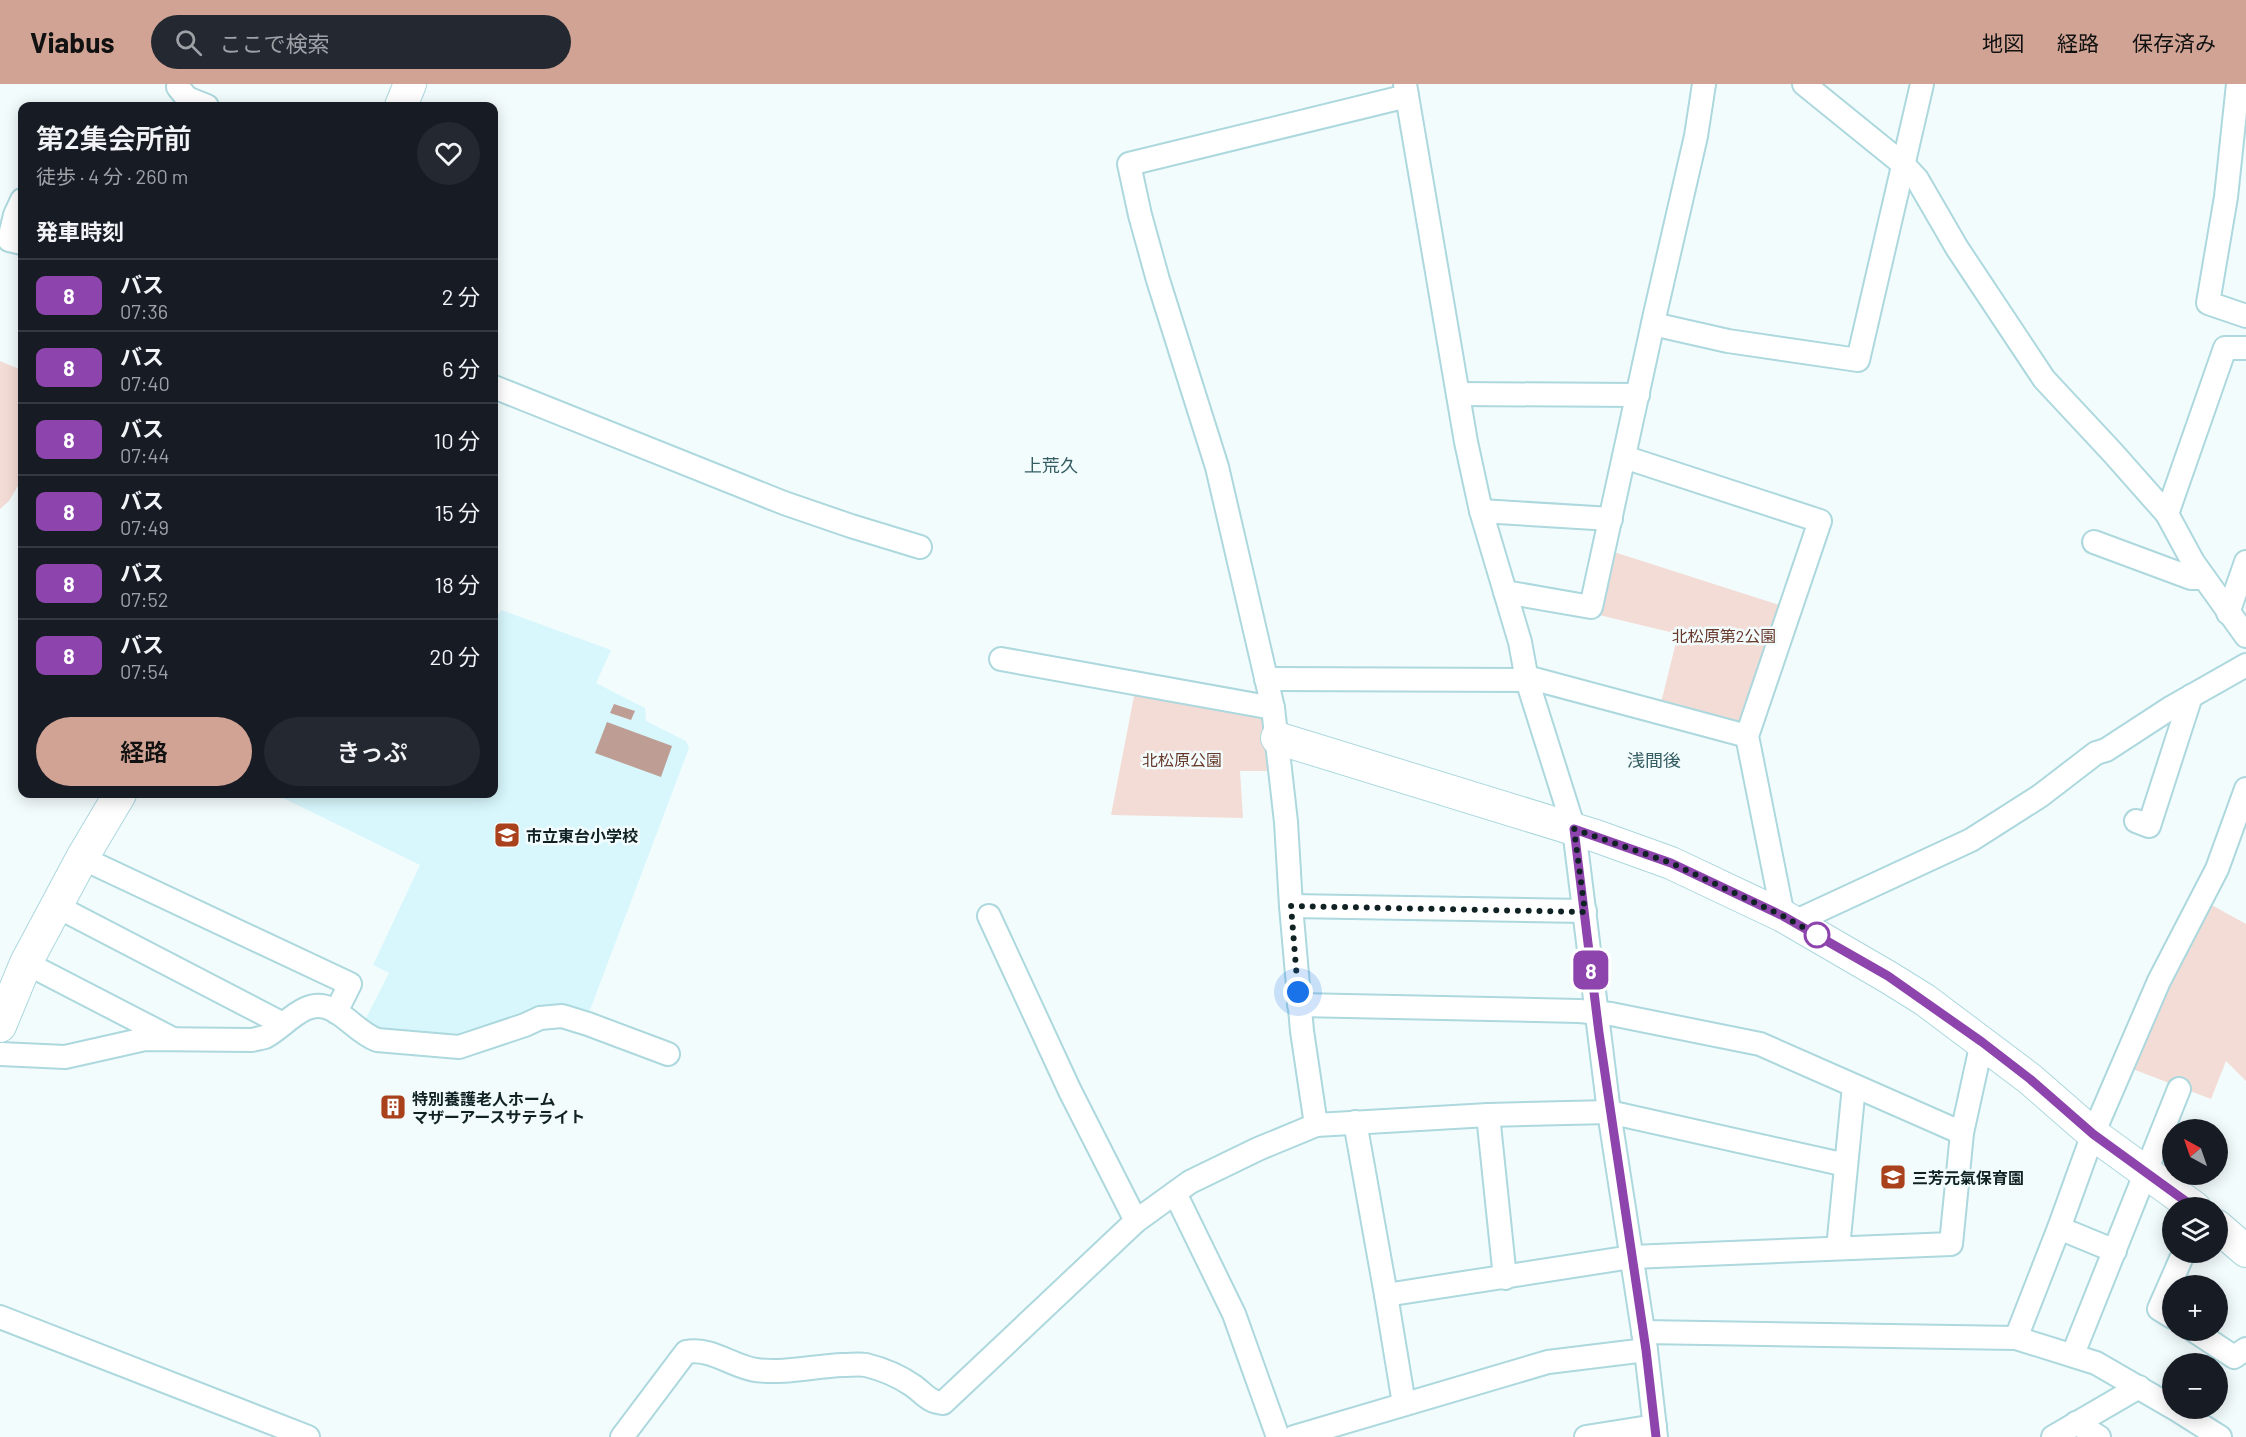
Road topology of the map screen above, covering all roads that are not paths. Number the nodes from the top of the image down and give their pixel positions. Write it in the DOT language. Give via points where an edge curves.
graph roads {
  1 [pos="410,84"];
  2 [pos="1704,84"];
  3 [pos="1804,84"];
  4 [pos="1922,84"];
  5 [pos="2238,84"];
  6 [pos="1406,90"];
  7 [pos="177,95"];
  8 [pos="197,102"];
  9 [pos="403,102"];
  10 [pos="1904,165"];
  11 [pos="18,208"];
  12 [pos="18,242"];
  13 [pos="2246,316"];
  14 [pos="1653,324"];
  15 [pos="2246,348"];
  16 [pos="498,389"];
  17 [pos="1458,394"];
  18 [pos="1638,395"];
  19 [pos="1624,457"];
  20 [pos="1481,511"];
  21 [pos="2167,514"];
  22 [pos="1611,519"];
  23 [pos="2094,542"];
  24 [pos="920,547"];
  25 [pos="2246,562"];
  26 [pos="2204,578"];
  27 [pos="1505,592"];
  28 [pos="2228,613"];
  29 [pos="2246,636"];
  30 [pos="1001,659"];
  31 [pos="2246,665"];
  32 [pos="1527,678"];
  33 [pos="1266,679"];
  34 [pos="2191,696"];
  35 [pos="1275,723"];
  36 [pos="1747,736"];
  37 [pos="2246,789"];
  38 [pos="118,798"];
  39 [pos="2136,821"];
  40 [pos="1574,829"];
  41 [pos="82,858"];
  42 [pos="56,906"];
  43 [pos="1291,906"];
  44 [pos="1585,912"];
  45 [pos="989,916"];
  46 [pos="1788,919"];
  47 [pos="26,963"];
  48 [pos="1299,1005"];
  49 [pos="336,1012"];
  50 [pos="1596,1013"];
  51 [pos="283,1024"];
  52 [pos="0,1026"];
  53 [pos="177,1041"];
  54 [pos="1982,1042"];
  55 [pos="0,1054"];
  56 [pos="668,1054"];
  57 [pos="1854,1086"];
  58 [pos="2179,1089"];
  59 [pos="1609,1112"];
  60 [pos="1488,1115"];
  61 [pos="1354,1122"];
  62 [pos="1316,1125"];
  63 [pos="1962,1133"];
  64 [pos="2093,1134"];
  65 [pos="1846,1165"];
  66 [pos="2145,1171"];
  67 [pos="1175,1193"];
  68 [pos="2181,1197"];
  69 [pos="1136,1221"];
  70 [pos="2059,1228"];
  71 [pos="2228,1235"];
  72 [pos="1838,1248"];
  73 [pos="2115,1251"];
  74 [pos="2246,1251"];
  75 [pos="1631,1257"];
  76 [pos="1505,1278"];
  77 [pos="1386,1295"];
  78 [pos="0,1317"];
  79 [pos="2016,1338"];
  80 [pos="1644,1341"];
  81 [pos="2210,1341"];
  82 [pos="2246,1349"];
  83 [pos="2073,1354"];
  84 [pos="2139,1387"];
  85 [pos="2162,1401"];
  86 [pos="1404,1404"];
  87 [pos="2191,1419"];
  88 [pos="2076,1423"];
  89 [pos="1655,1431"];
  90 [pos="276,1432"];
  91 [pos="308,1437"];
  92 [pos="622,1437"];
  93 [pos="1278,1437"];
  94 [pos="1294,1437"];
  95 [pos="1586,1437"];
  96 [pos="2053,1437"];
  97 [pos="2099,1437"];
  98 [pos="2220,1437"];
  1 -- 9 [label="street"];
  2 -- 14 [label="street"];
  3 -- 10 [label="street"];
  4 -- 10 [label="street"];
  5 -- 13 [label="street" via="2226,197 2208,303"];
  6 -- 17 [label="street"];
  6 -- 33 [label="street" via="1129,164 1155,269 1217,467"];
  7 -- 8 [label="street"];
  10 -- 14 [label="street" via="1858,360 1728,341"];
  10 -- 21 [label="street" via="1917,179 1957,248 2044,379"];
  11 -- 12 [label="street" via="9,240"];
  14 -- 18 [label="street"];
  15 -- 21 [label="street" via="2226,348"];
  16 -- 24 [label="street" via="784,503"];
  17 -- 18 [label="street"];
  17 -- 20 [label="street"];
  18 -- 19 [label="street"];
  19 -- 22 [label="street"];
  19 -- 36 [label="street" via="1820,521"];
  20 -- 22 [label="street"];
  20 -- 27 [label="street"];
  21 -- 26 [label="street"];
  22 -- 27 [label="street" via="1591,606"];
  23 -- 26 [label="street" via="2191,578"];
  25 -- 28 [label="street"];
  26 -- 28 [label="street"];
  27 -- 32 [label="street"];
  28 -- 29 [label="street"];
  30 -- 35 [label="street"];
  31 -- 34 [label="street"];
  32 -- 33 [label="street"];
  32 -- 36 [label="street"];
  32 -- 40 [label="street"];
  33 -- 35 [label="street"];
  34 -- 39 [label="street" via="2149,826"];
  34 -- 46 [label="street" via="2096,753 2040,796 1971,840"];
  35 -- 40 [label="street"];
  35 -- 43 [label="street"];
  36 -- 46 [label="street"];
  37 -- 64 [label="street" via="2217,869 2159,981"];
  38 -- 41 [label="street"];
  40 -- 44 [label="street"];
  40 -- 46 [label="street" via="1671,863"];
  41 -- 42 [label="street"];
  41 -- 49 [label="street" via="350,984"];
  42 -- 47 [label="street"];
  42 -- 51 [label="street"];
  43 -- 44 [label="street"];
  43 -- 48 [label="street"];
  44 -- 50 [label="street"];
  45 -- 69 [label="street" via="1070,1091"];
  46 -- 54 [label="street" via="1888,976"];
  47 -- 52 [label="street"];
  47 -- 53 [label="street"];
  48 -- 50 [label="street"];
  48 -- 62 [label="street"];
  49 -- 51 [label="street" via="316,1007 298,1012"];
  49 -- 56 [label="street" via="377,1040 459,1047 540,1018 562,1016"];
  50 -- 57 [label="street" via="1760,1044"];
  50 -- 59 [label="street"];
  51 -- 53 [label="street" via="265,1037 252,1040"];
  53 -- 55 [label="street" via="145,1039 65,1057"];
  54 -- 63 [label="street"];
  54 -- 64 [label="street"];
  57 -- 63 [label="street"];
  57 -- 65 [label="street"];
  58 -- 66 [label="street"];
  59 -- 60 [label="street"];
  59 -- 65 [label="street"];
  59 -- 75 [label="street"];
  60 -- 61 [label="street"];
  60 -- 76 [label="street"];
  61 -- 62 [label="street"];
  61 -- 77 [label="street"];
  62 -- 67 [label="street" via="1258,1149"];
  63 -- 72 [label="street" via="1950,1244"];
  64 -- 66 [label="street"];
  64 -- 70 [label="street"];
  65 -- 72 [label="street"];
  66 -- 68 [label="street"];
  66 -- 73 [label="street"];
  67 -- 69 [label="street"];
  67 -- 93 [label="street" via="1234,1314"];
  69 -- 92 [label="street" via="943,1403 933,1403 888,1372 864,1365 775,1372 753,1370 691,1351 686,1352"];
  70 -- 73 [label="street"];
  70 -- 79 [label="street"];
  71 -- 74 [label="street"];
  72 -- 75 [label="street"];
  73 -- 83 [label="street"];
  75 -- 76 [label="street"];
  75 -- 80 [label="street"];
  76 -- 77 [label="street"];
  77 -- 86 [label="street"];
  78 -- 90 [label="street"];
  79 -- 80 [label="street"];
  79 -- 83 [label="street"];
  80 -- 86 [label="street" via="1548,1362"];
  80 -- 89 [label="street"];
  81 -- 82 [label="street" via="2234,1357"];
  83 -- 84 [label="street"];
  84 -- 85 [label="street"];
  84 -- 88 [label="street"];
  86 -- 94 [label="street"];
  87 -- 98 [label="street"];
  88 -- 96 [label="street"];
  88 -- 97 [label="street"];
  89 -- 95 [label="street"];
  90 -- 91 [label="street"];
}
